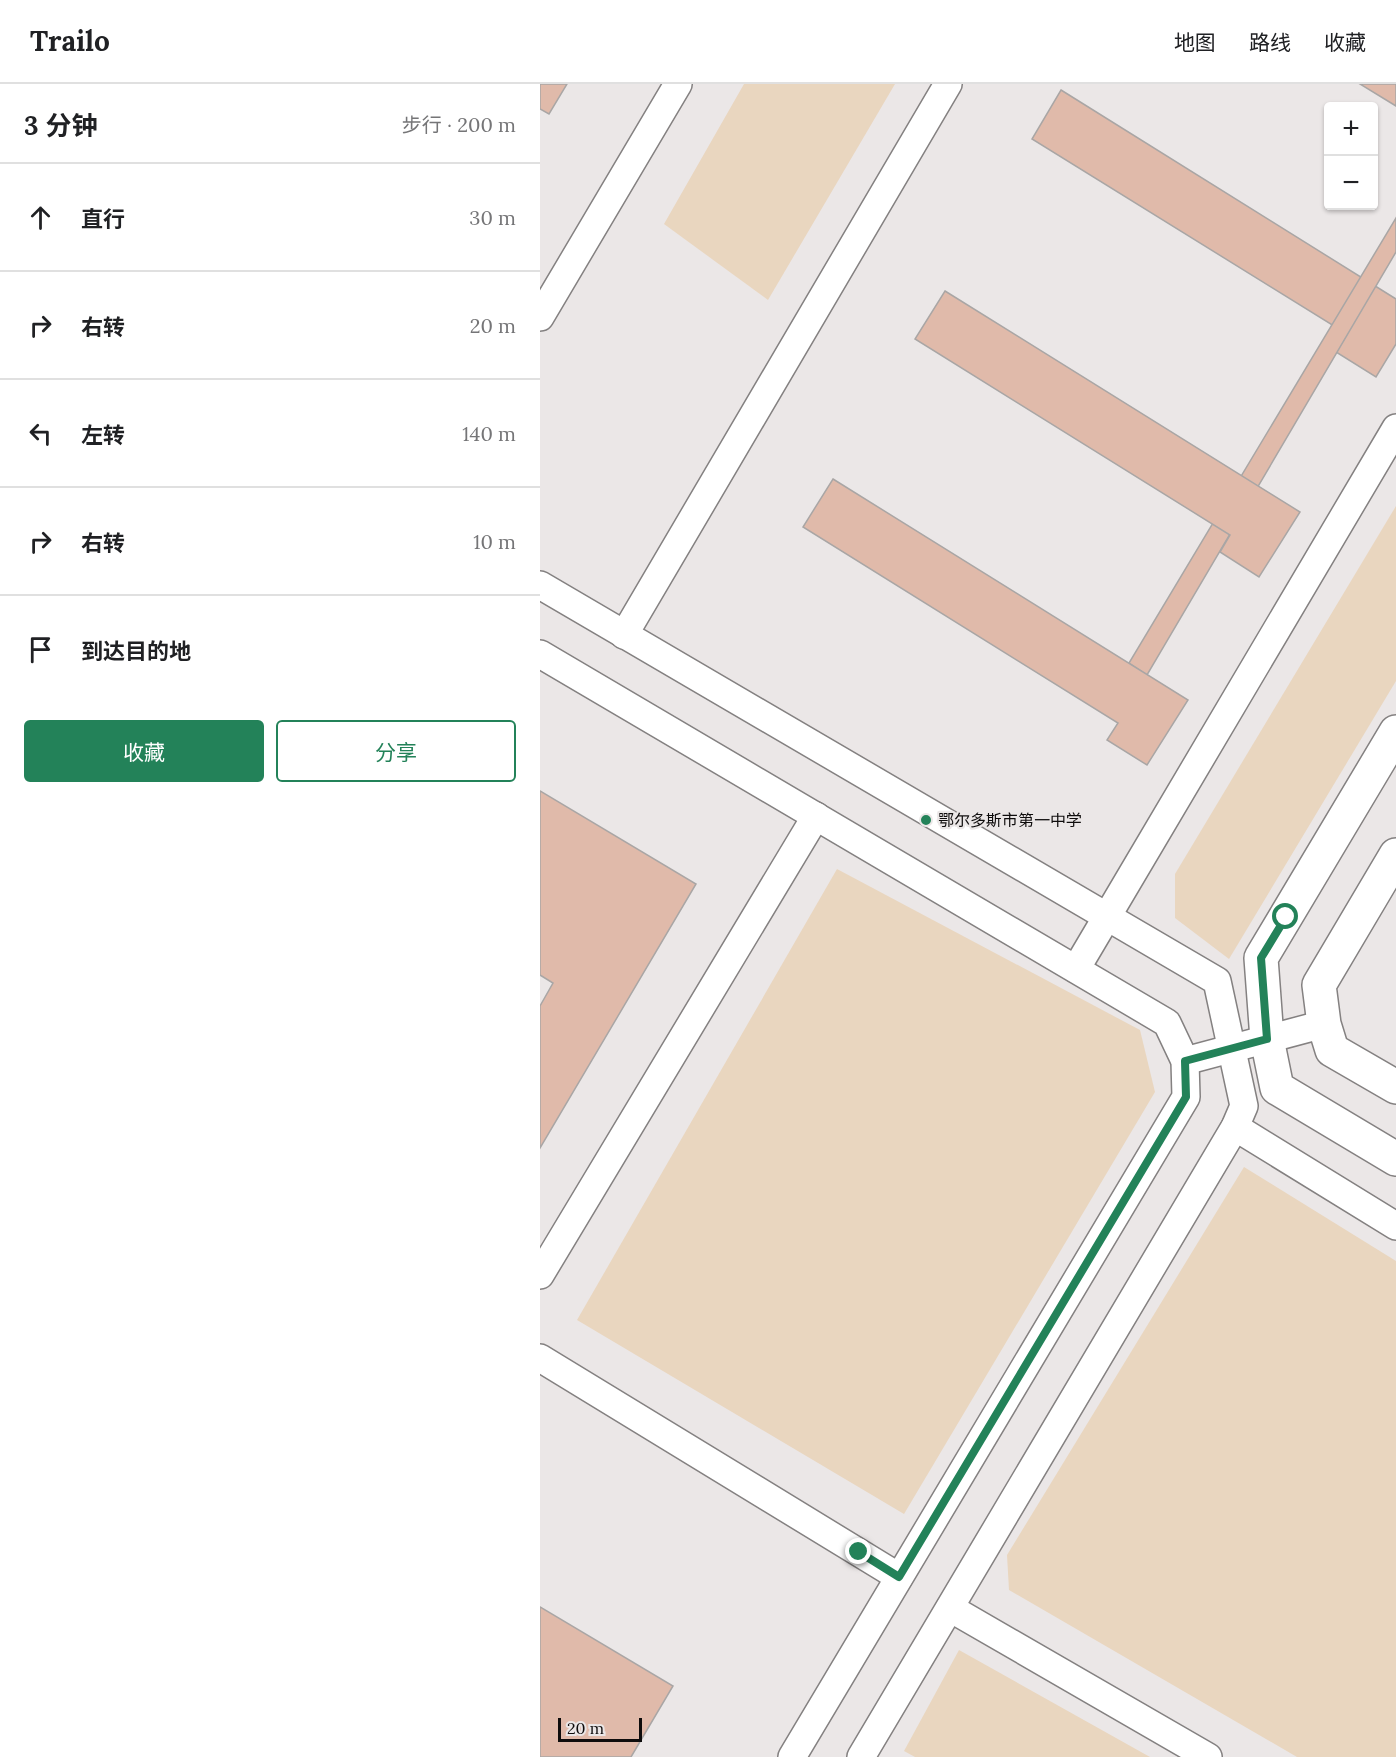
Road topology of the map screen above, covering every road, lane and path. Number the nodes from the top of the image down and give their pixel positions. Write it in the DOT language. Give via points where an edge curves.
graph roads {
  1 [pos="678,84"];
  2 [pos="948,84"];
  3 [pos="540,317"];
  4 [pos="1396,428"];
  5 [pos="540,585"];
  6 [pos="624,635"];
  7 [pos="540,654"];
  8 [pos="1396,732"];
  9 [pos="816,816"];
  10 [pos="1396,855"];
  11 [pos="1109,918"];
  12 [pos="1076,969"];
  13 [pos="1324,1024"];
  14 [pos="1267,1039"];
  15 [pos="1231,1049"];
  16 [pos="1185,1061"];
  17 [pos="1396,1088"];
  18 [pos="1235,1127"];
  19 [pos="1396,1159"];
  20 [pos="1396,1226"];
  21 [pos="540,1275"];
  22 [pos="540,1358"];
  23 [pos="899,1577"];
  24 [pos="950,1608"];
  25 [pos="792,1757"];
  26 [pos="861,1757"];
  27 [pos="1208,1757"];
  1 -- 3 [label="street"];
  2 -- 6 [label="street"];
  4 -- 11 [label="street"];
  5 -- 6 [label="street"];
  6 -- 11 [label="street"];
  7 -- 9 [label="street"];
  8 -- 14 [label="street" via="1261,958"];
  9 -- 12 [label="street"];
  9 -- 21 [label="street"];
  10 -- 13 [label="street" via="1319,985"];
  11 -- 12 [label="street"];
  11 -- 15 [label="street" via="1217,981"];
  12 -- 16 [label="street" via="1167,1023"];
  13 -- 14 [label="street"];
  13 -- 17 [label="street" via="1332,1050"];
  14 -- 15 [label="street"];
  14 -- 19 [label="street" via="1277,1088"];
  15 -- 16 [label="street"];
  15 -- 18 [label="street" via="1244,1106"];
  16 -- 23 [label="street" via="1186,1097"];
  18 -- 20 [label="street"];
  18 -- 24 [label="street"];
  22 -- 23 [label="street"];
  23 -- 25 [label="street"];
  24 -- 26 [label="street"];
  24 -- 27 [label="street"];
}
